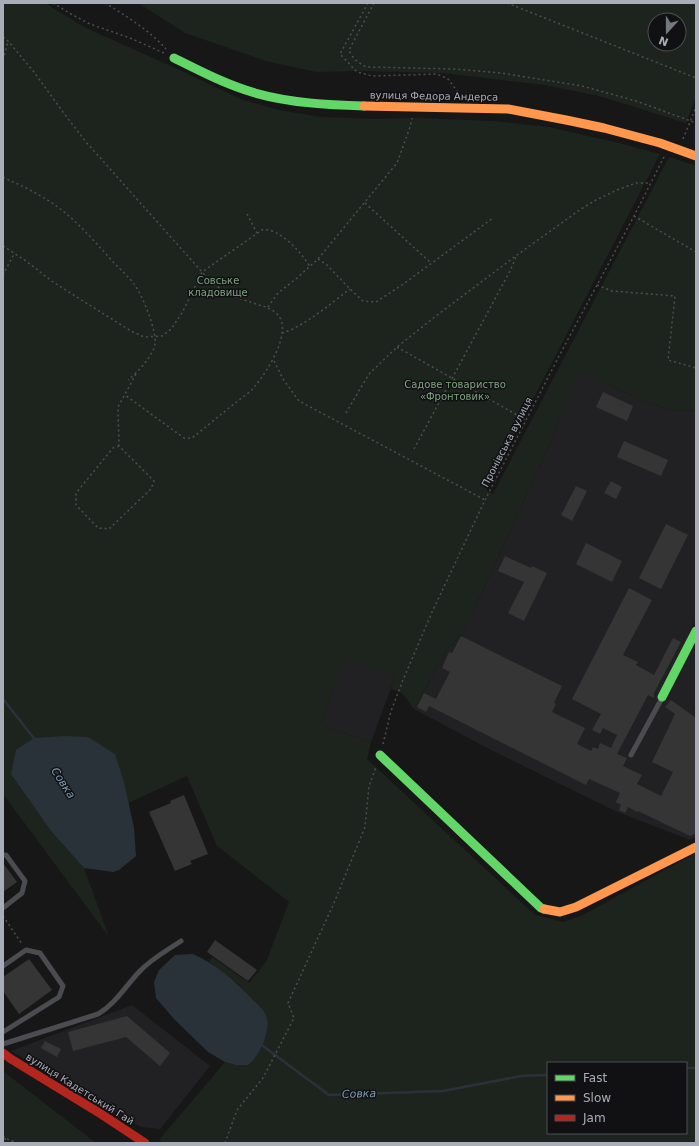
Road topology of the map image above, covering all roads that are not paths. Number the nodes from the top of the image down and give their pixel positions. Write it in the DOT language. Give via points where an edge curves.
graph roads {
  1 [pos="174,58"];
  2 [pos="696,156"];
  3 [pos="696,631"];
  4 [pos="662,697"];
  5 [pos="380,755"];
  6 [pos="631,755"];
  7 [pos="696,847"];
  8 [pos="3,855"];
  9 [pos="3,908"];
  10 [pos="181,941"];
  11 [pos="3,966"];
  12 [pos="3,1032"];
  13 [pos="3,1044"];
  14 [pos="3,1053"];
  15 [pos="145,1143"];
  1 -- 2 [label="street, вулиця Федора Андерса" via="235,86 265,96 310,104 508,109 576,121 669,146"];
  3 -- 4 [label="street"];
  4 -- 6 [label="lane"];
  5 -- 7 [label="street" via="541,908 560,912 576,907"];
  8 -- 9 [label="lane" via="6,855 25,881 22,893"];
  10 -- 13 [label="lane" via="139,972 107,1009"];
  11 -- 12 [label="lane" via="26,950 40,953 63,986 59,997"];
  14 -- 15 [label="street, вулиця Кадетський Гай"];
}
